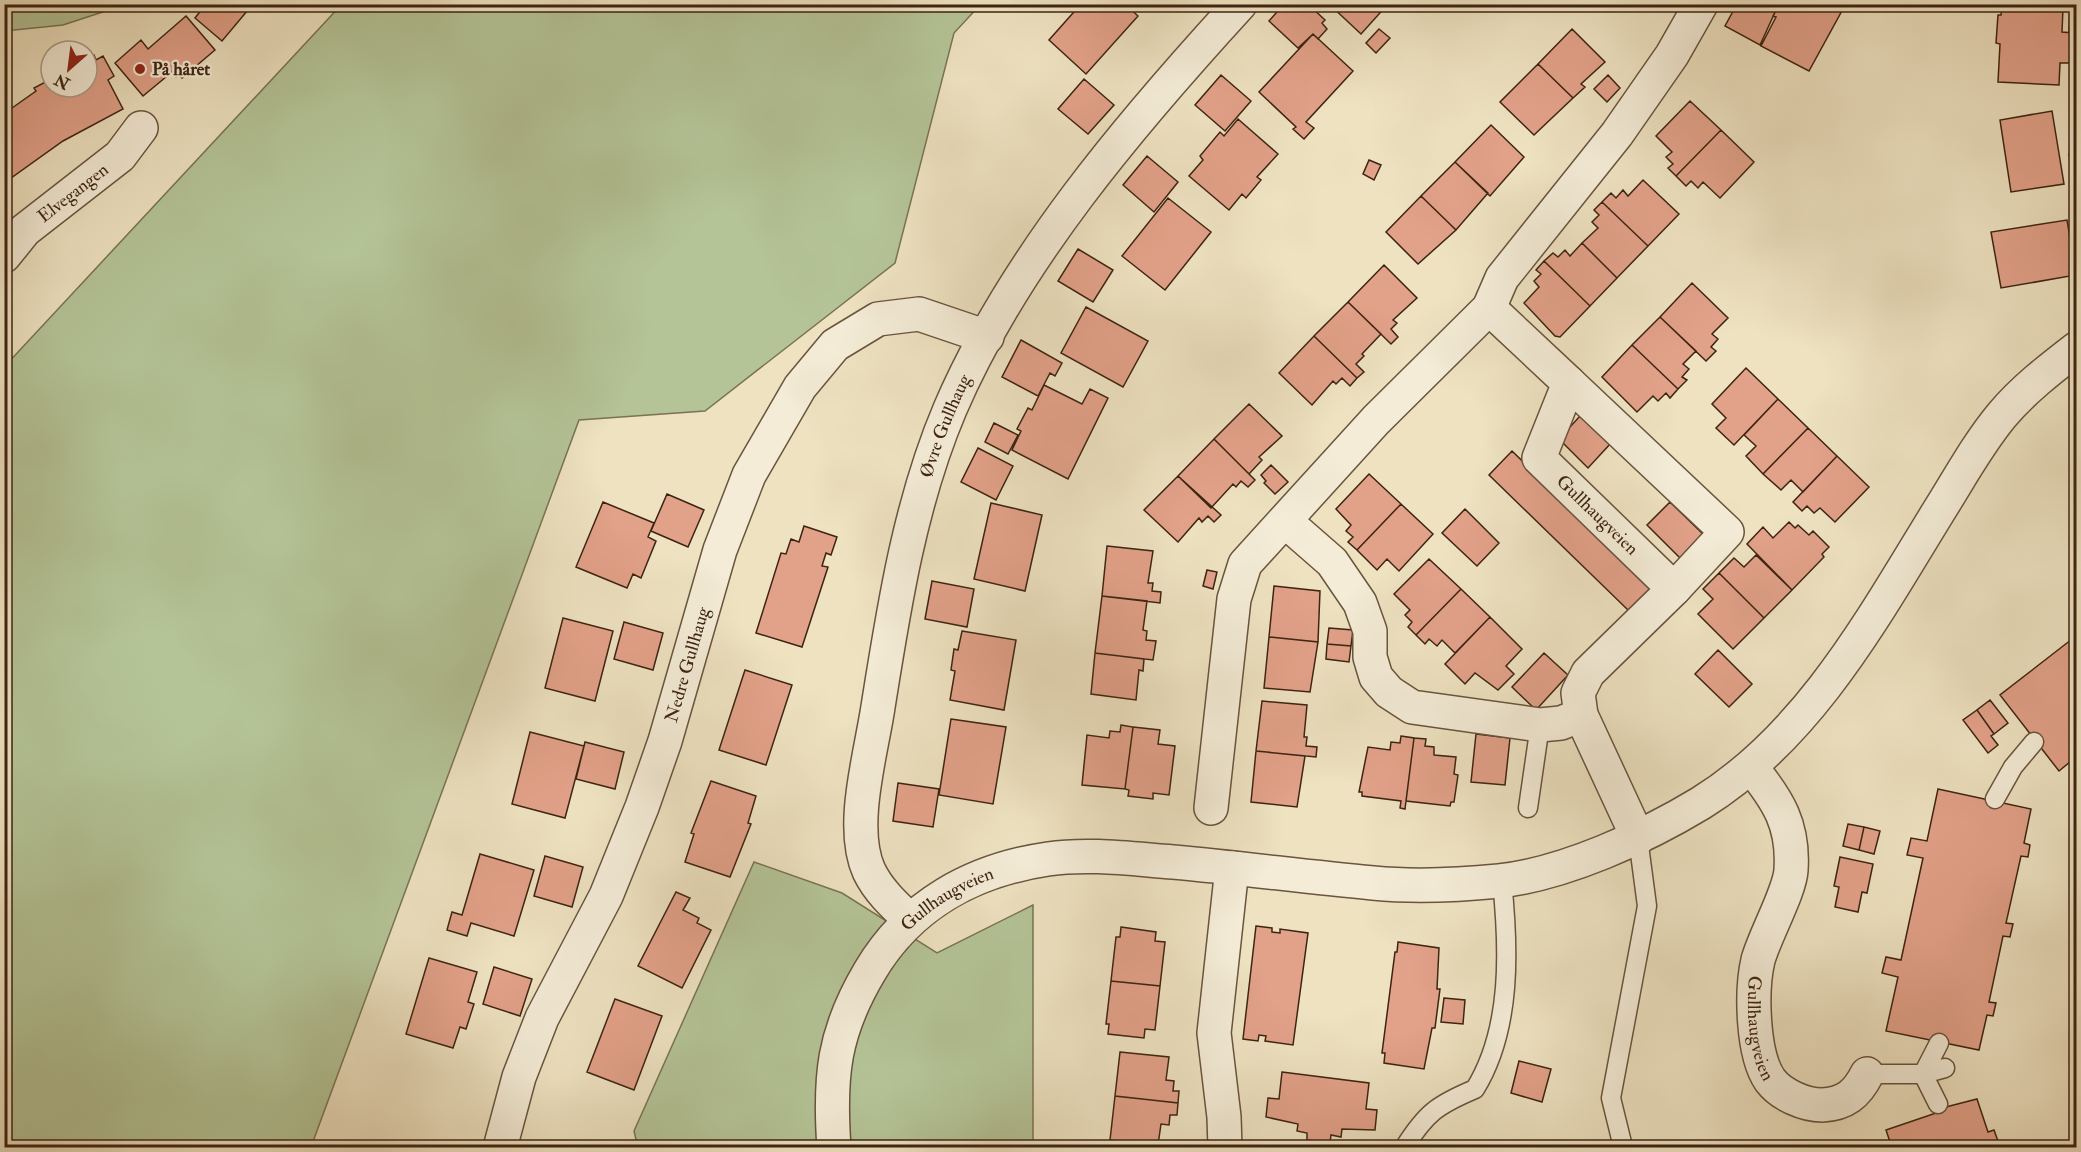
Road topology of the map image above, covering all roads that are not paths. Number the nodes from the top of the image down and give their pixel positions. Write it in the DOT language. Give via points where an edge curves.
graph roads {
  1 [pos="1240,4"];
  2 [pos="1701,4"];
  3 [pos="141,128"];
  4 [pos="4,256"];
  5 [pos="1489,308"];
  6 [pos="987,337"];
  7 [pos="2076,349"];
  8 [pos="1569,383"];
  9 [pos="1285,521"];
  10 [pos="1674,589"];
  11 [pos="1581,715"];
  12 [pos="1540,725"];
  13 [pos="2034,742"];
  14 [pos="1751,767"];
  15 [pos="1995,799"];
  16 [pos="1211,808"];
  17 [pos="1528,808"];
  18 [pos="1638,838"];
  19 [pos="1232,867"];
  20 [pos="1502,881"];
  21 [pos="909,919"];
  22 [pos="1940,1043"];
  23 [pos="1945,1068"];
  24 [pos="1867,1074"];
  25 [pos="1923,1074"];
  26 [pos="1938,1104"];
  27 [pos="1623,1147"];
  28 [pos="500,1148"];
  29 [pos="834,1148"];
  30 [pos="1225,1148"];
  31 [pos="1404,1148"];
  1 -- 6 [label="street, Øvre Gullhaug" via="1092,176 1042,246"];
  2 -- 5 [label="street" via="1672,55 1617,134 1502,278"];
  3 -- 4 [label="street, Elvegangen" via="120,156 26,230"];
  5 -- 8 [label="street"];
  5 -- 9 [label="street" via="1376,420"];
  6 -- 21 [label="street, Øvre Gullhaug" via="951,408 913,522 888,642 863,804 862,848 870,872 886,896"];
  6 -- 28 [label="street, Nedre Gullhaug" via="919,314 878,319 835,345 800,387 750,475 720,550 642,807 606,896 542,1018 519,1077"];
  7 -- 14 [label="street, Gullhaugveien" via="2042,374 2001,416 1865,631 1795,720"];
  8 -- 10 [label="street, Gullhaugveien" via="1539,458"];
  8 -- 10 [label="street" via="1727,532"];
  9 -- 12 [label="street" via="1332,562 1360,603 1370,631 1370,657 1376,677 1389,692 1412,707"];
  9 -- 16 [label="street" via="1245,564 1238,580"];
  10 -- 11 [label="street" via="1588,673 1578,693"];
  11 -- 12 [label="street" via="1561,723"];
  11 -- 18 [label="street"];
  12 -- 17 [label="lane"];
  13 -- 15 [label="lane" via="2013,767"];
  14 -- 18 [label="street, Gullhaugveien" via="1702,802"];
  14 -- 24 [label="street, Gullhaugveien" via="1773,794 1790,828 1791,872 1758,961 1754,1012 1759,1055 1771,1081 1812,1105 1837,1104 1858,1092"];
  18 -- 20 [label="street, Gullhaugveien" via="1568,865"];
  18 -- 27 [label="lane" via="1647,906 1611,1098"];
  19 -- 20 [label="street, Gullhaugveien" via="1378,884"];
  19 -- 21 [label="street, Gullhaugveien" via="1112,858 1050,858 997,870 948,892"];
  19 -- 30 [label="street" via="1214,1033"];
  20 -- 31 [label="lane" via="1508,939 1494,1050 1475,1089 1446,1101 1422,1119"];
  21 -- 29 [label="street, Gullhaugveien" via="865,980 842,1033 830,1097"];
  22 -- 25 [label="lane"];
  23 -- 25 [label="lane"];
  24 -- 25 [label="lane"];
  25 -- 26 [label="lane"];
}
